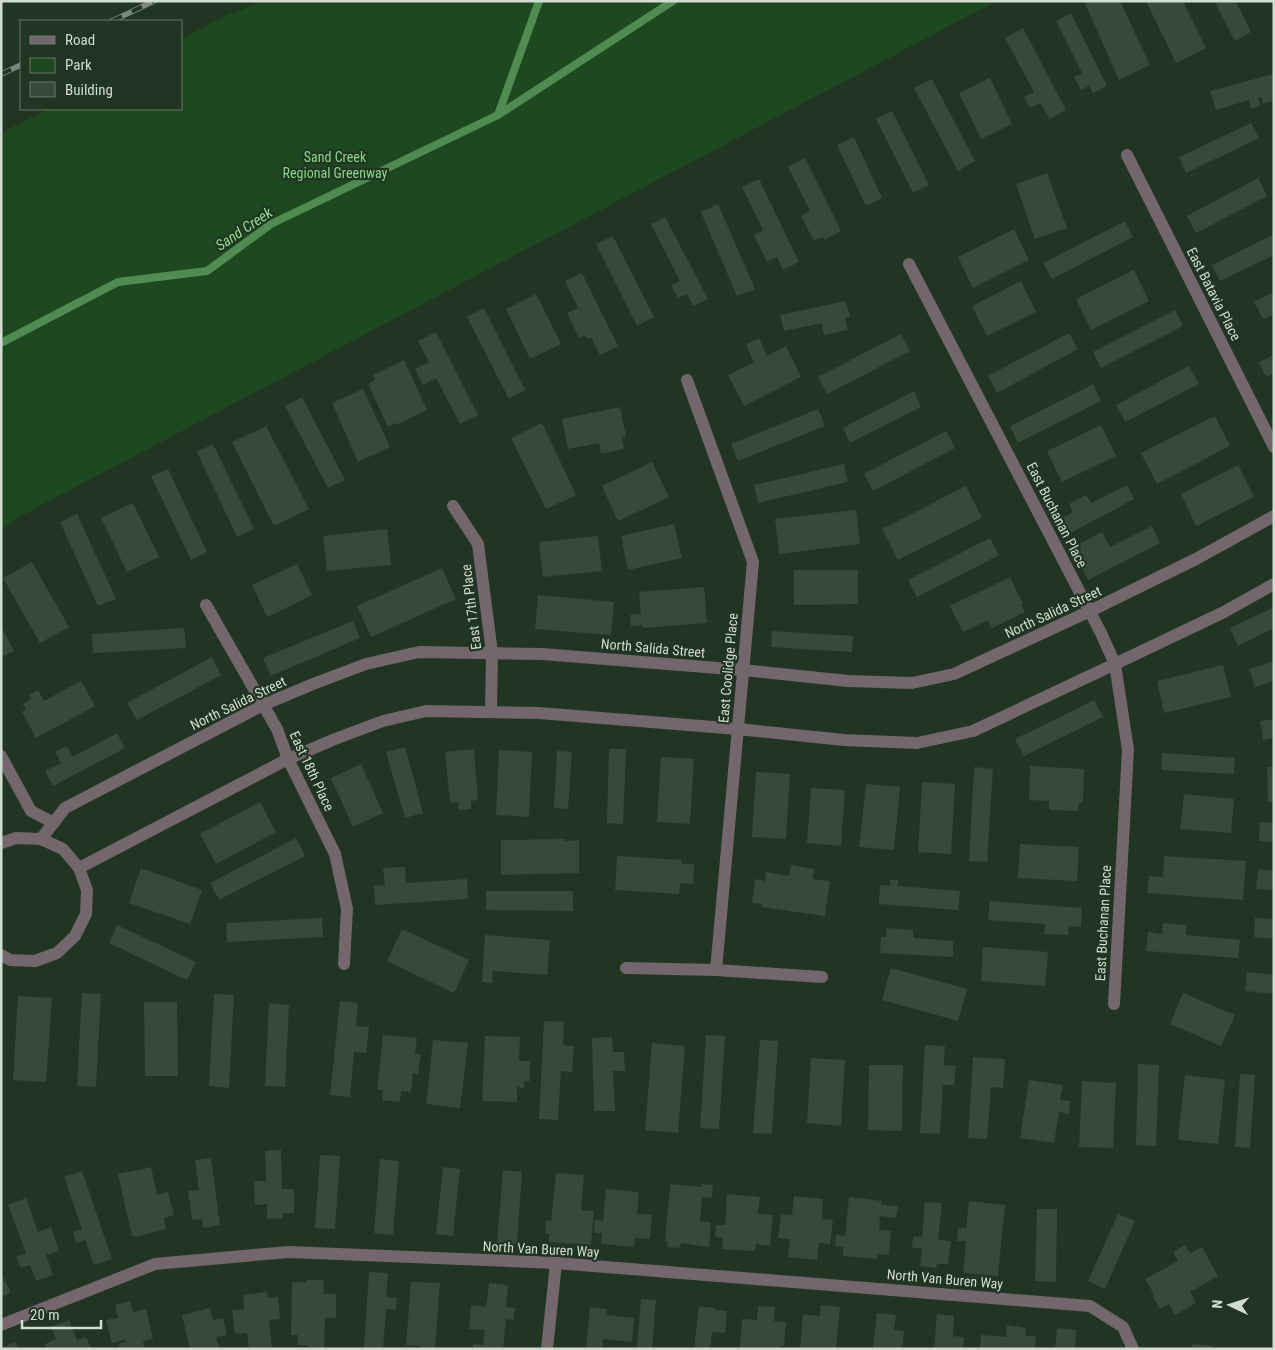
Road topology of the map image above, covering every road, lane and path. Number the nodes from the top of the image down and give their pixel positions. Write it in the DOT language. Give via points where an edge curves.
graph roads {
  1 [pos="1127,155"];
  2 [pos="910,264"];
  3 [pos="687,380"];
  4 [pos="1274,447"];
  5 [pos="453,506"];
  6 [pos="1274,516"];
  7 [pos="1274,584"];
  8 [pos="206,605"];
  9 [pos="1090,611"];
  10 [pos="492,653"];
  11 [pos="1115,664"];
  12 [pos="743,670"];
  13 [pos="263,705"];
  14 [pos="491,712"];
  15 [pos="738,729"];
  16 [pos="1,756"];
  17 [pos="288,759"];
  18 [pos="54,823"];
  19 [pos="41,839"];
  20 [pos="1,843"];
  21 [pos="79,868"];
  22 [pos="1,955"];
  23 [pos="344,964"];
  24 [pos="626,968"];
  25 [pos="716,970"];
  26 [pos="822,977"];
  27 [pos="1114,1004"];
  28 [pos="556,1264"];
  29 [pos="1,1325"];
  30 [pos="547,1349"];
  31 [pos="1133,1349"];
  1 -- 4 [label="street, East Batavia Place"];
  2 -- 9 [label="street, East Buchanan Place"];
  3 -- 12 [label="street, East Coolidge Place" via="753,562"];
  5 -- 10 [label="street, East 17th Place" via="478,544"];
  6 -- 9 [label="street, North Salida Street"];
  7 -- 11 [label="street" via="1224,612"];
  8 -- 13 [label="street, East 18th Place"];
  9 -- 11 [label="street, East Buchanan Place"];
  9 -- 12 [label="street, North Salida Street" via="954,674 912,684"];
  10 -- 12 [label="street, North Salida Street"];
  10 -- 13 [label="street, North Salida Street" via="419,652 366,664"];
  10 -- 14 [label="street, East 17th Place"];
  11 -- 15 [label="street" via="972,731 917,743 844,740"];
  11 -- 27 [label="street, East Buchanan Place" via="1128,750"];
  12 -- 15 [label="street, East Coolidge Place"];
  13 -- 17 [label="street, East 18th Place" via="277,729"];
  13 -- 18 [label="street, North Salida Street" via="65,808"];
  14 -- 15 [label="street"];
  14 -- 17 [label="street" via="426,711 391,719"];
  15 -- 25 [label="street, East Coolidge Place"];
  16 -- 18 [label="street" via="31,811"];
  17 -- 21 [label="street"];
  17 -- 23 [label="street, East 18th Place" via="335,854 347,909"];
  18 -- 19 [label="street, North Salida Street"];
  19 -- 20 [label="street" via="16,838"];
  19 -- 21 [label="street" via="63,850"];
  21 -- 22 [label="street" via="87,890 86,914 75,936 57,953 35,961 10,960"];
  24 -- 25 [label="street"];
  25 -- 26 [label="street"];
  28 -- 29 [label="street, North Van Buren Way" via="288,1252 155,1264"];
  28 -- 30 [label="street"];
  28 -- 31 [label="street, North Van Buren Way" via="1090,1306 1123,1326"];
}
